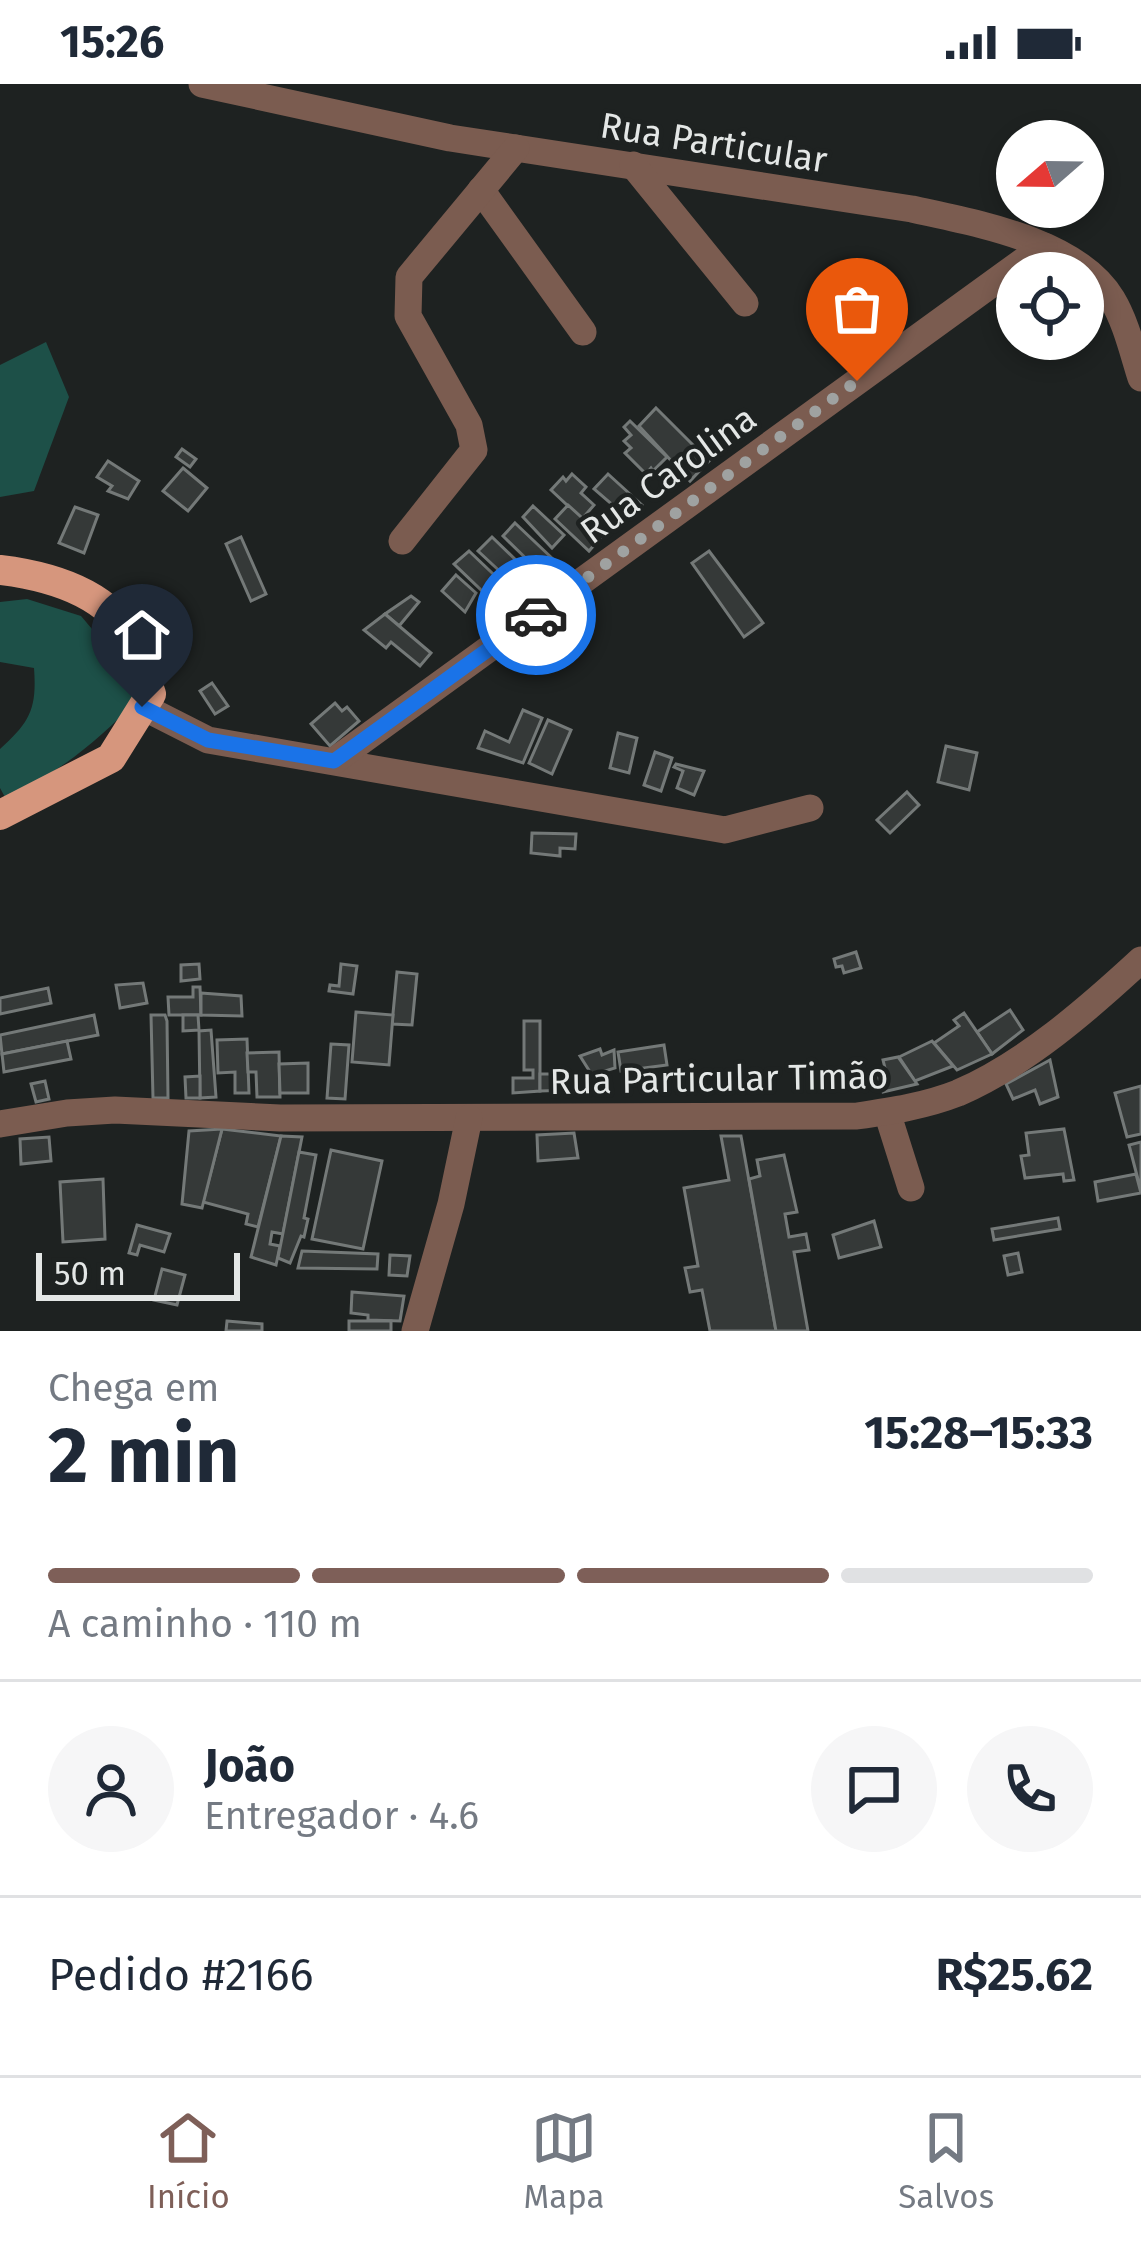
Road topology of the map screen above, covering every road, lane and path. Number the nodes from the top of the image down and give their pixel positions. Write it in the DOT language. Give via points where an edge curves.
graph roads {
  1 [pos="202,84"];
  2 [pos="516,148"];
  3 [pos="633,165"];
  4 [pos="481,190"];
  5 [pos="1044,246"];
  6 [pos="745,303"];
  7 [pos="583,332"];
  8 [pos="1141,378"];
  9 [pos="402,541"];
  10 [pos="0,570"];
  11 [pos="142,707"];
  12 [pos="334,761"];
  13 [pos="810,808"];
  14 [pos="0,815"];
  15 [pos="1141,960"];
  16 [pos="887,1112"];
  17 [pos="469,1118"];
  18 [pos="0,1124"];
  19 [pos="910,1188"];
  20 [pos="416,1331"];
  1 -- 2 [label="street, Rua Particular"];
  2 -- 3 [label="street, Rua Particular"];
  2 -- 4 [label="street"];
  3 -- 5 [label="street, Rua Particular" via="912,209"];
  3 -- 6 [label="street"];
  4 -- 7 [label="street"];
  4 -- 9 [label="street" via="410,277 408,316 470,424 474,450"];
  5 -- 8 [label="street, Rua Particular" via="1092,275 1112,299"];
  5 -- 12 [label="street, Rua Carolina"];
  10 -- 11 [label="main road" via="80,590 112,614 131,638 151,694"];
  11 -- 12 [label="street" via="208,740"];
  11 -- 14 [label="main road" via="111,758"];
  12 -- 13 [label="street" via="725,830"];
  15 -- 16 [label="street, Rua Particular Timão" via="1000,1070 958,1093"];
  16 -- 17 [label="street, Rua Particular Timão"];
  16 -- 19 [label="street"];
  17 -- 18 [label="street, Rua Particular Timão" via="115,1110"];
  17 -- 20 [label="street"];
}
